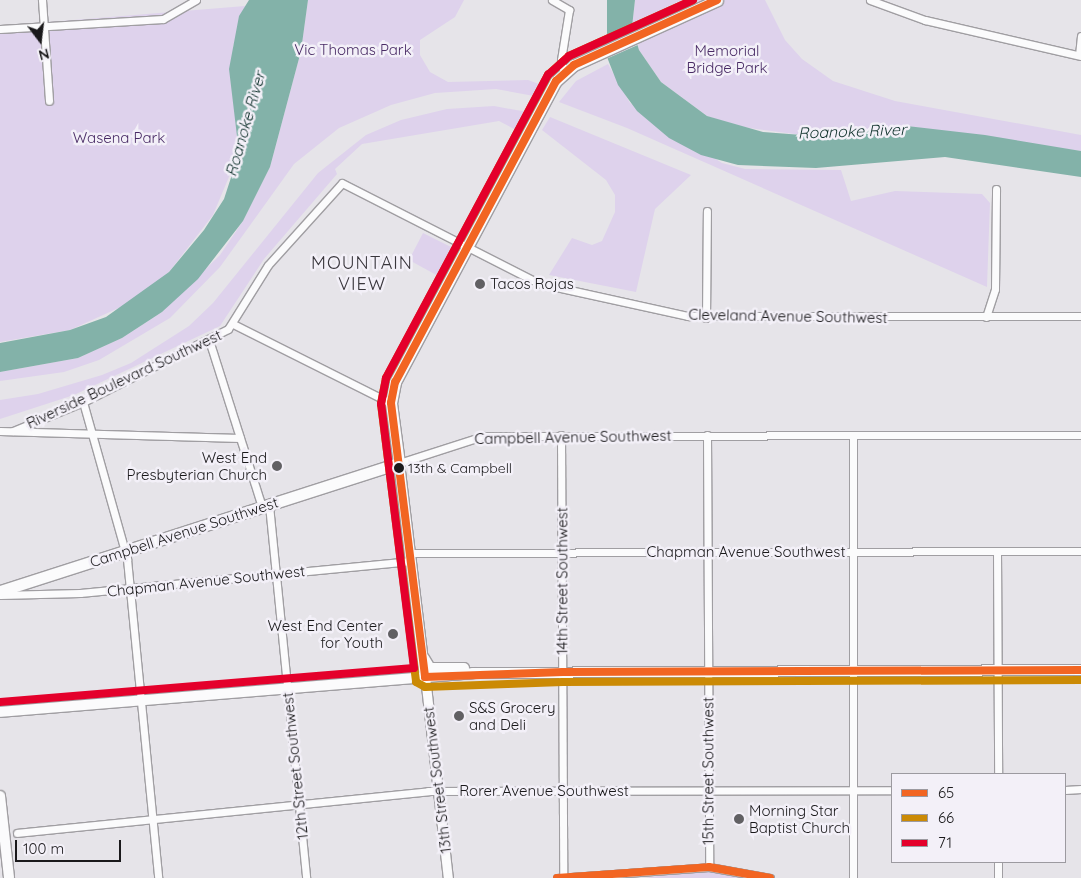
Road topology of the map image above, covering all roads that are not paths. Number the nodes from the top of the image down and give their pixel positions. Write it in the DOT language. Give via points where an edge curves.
graph roads {
  1 [pos="42,0"];
  2 [pos="196,0"];
  3 [pos="552,0"];
  4 [pos="717,0"];
  5 [pos="870,0"];
  6 [pos="44,26"];
  7 [pos="0,29"];
  8 [pos="1081,36"];
  9 [pos="1080,56"];
  10 [pos="564,73"];
  11 [pos="50,101"];
  12 [pos="342,183"];
  13 [pos="996,189"];
  14 [pos="707,211"];
  15 [pos="468,248"];
  16 [pos="1081,316"];
  17 [pos="986,317"];
  18 [pos="706,318"];
  19 [pos="233,324"];
  20 [pos="209,340"];
  21 [pos="83,402"];
  22 [pos="392,403"];
  23 [pos="0,431"];
  24 [pos="13,431"];
  25 [pos="90,432"];
  26 [pos="561,435"];
  27 [pos="706,435"];
  28 [pos="1081,435"];
  29 [pos="853,436"];
  30 [pos="240,438"];
  31 [pos="399,463"];
  32 [pos="266,506"];
  33 [pos="125,551"];
  34 [pos="853,551"];
  35 [pos="997,551"];
  36 [pos="1081,551"];
  37 [pos="562,552"];
  38 [pos="708,552"];
  39 [pos="411,557"];
  40 [pos="276,574"];
  41 [pos="130,588"];
  42 [pos="0,591"];
  43 [pos="0,595"];
  44 [pos="422,653"];
  45 [pos="1081,670"];
  46 [pos="708,671"];
  47 [pos="853,671"];
  48 [pos="998,671"];
  49 [pos="562,672"];
  50 [pos="481,673"];
  51 [pos="425,677"];
  52 [pos="287,689"];
  53 [pos="141,700"];
  54 [pos="0,712"];
  55 [pos="998,773"];
  56 [pos="854,790"];
  57 [pos="891,790"];
  58 [pos="1066,790"];
  59 [pos="1081,790"];
  60 [pos="438,791"];
  61 [pos="563,791"];
  62 [pos="708,791"];
  63 [pos="0,796"];
  64 [pos="299,804"];
  65 [pos="153,820"];
  66 [pos="17,833"];
  67 [pos="998,863"];
  68 [pos="709,867"];
  69 [pos="638,875"];
  70 [pos="9,878"];
  71 [pos="158,878"];
  72 [pos="306,878"];
  73 [pos="448,878"];
  74 [pos="557,878"];
  75 [pos="563,878"];
  76 [pos="770,878"];
  77 [pos="853,878"];
  78 [pos="998,878"];
  1 -- 6 [label="street"];
  2 -- 6 [label="street" via="163,19"];
  3 -- 10 [label="street" via="569,10 560,60"];
  4 -- 10 [label="main road" via="584,60"];
  5 -- 9 [label="street" via="925,20"];
  6 -- 7 [label="street"];
  6 -- 11 [label="street"];
  8 -- 9 [label="street"];
  10 -- 15 [label="main road, 13th Street Southwest" via="531,126"];
  12 -- 15 [label="street, Cleveland Avenue Southwest"];
  12 -- 19 [label="street, Riverside Boulevard Southwest" via="268,265"];
  13 -- 17 [label="street" via="995,289"];
  14 -- 18 [label="street"];
  15 -- 18 [label="street, Cleveland Avenue Southwest" via="538,283"];
  15 -- 22 [label="main road, 13th Street Southwest" via="395,382"];
  16 -- 17 [label="street, Cleveland Avenue Southwest"];
  17 -- 18 [label="street, Cleveland Avenue Southwest"];
  19 -- 20 [label="street, Riverside Boulevard Southwest"];
  19 -- 22 [label="street"];
  20 -- 21 [label="street, Riverside Boulevard Southwest"];
  20 -- 30 [label="street, 12th Street Southwest"];
  21 -- 24 [label="street, Riverside Boulevard Southwest"];
  21 -- 25 [label="street"];
  22 -- 31 [label="main road, 13th Street Southwest"];
  23 -- 24 [label="street"];
  24 -- 25 [label="street"];
  25 -- 30 [label="street"];
  25 -- 33 [label="street"];
  26 -- 27 [label="street, Campbell Avenue Southwest"];
  26 -- 31 [label="street, Campbell Avenue Southwest" via="472,437"];
  26 -- 37 [label="street, 14th Street Southwest"];
  27 -- 29 [label="street, Campbell Avenue Southwest"];
  27 -- 38 [label="street, 15th Street Southwest"];
  28 -- 29 [label="street, Campbell Avenue Southwest"];
  29 -- 34 [label="street"];
  30 -- 32 [label="street, 12th Street Southwest"];
  31 -- 32 [label="main road, Campbell Avenue Southwest"];
  31 -- 39 [label="main road, 13th Street Southwest"];
  32 -- 33 [label="main road, Campbell Avenue Southwest"];
  32 -- 40 [label="street, 12th Street Southwest"];
  33 -- 41 [label="street"];
  33 -- 42 [label="main road, Campbell Avenue Southwest"];
  34 -- 35 [label="street, Chapman Avenue Southwest"];
  34 -- 38 [label="street, Chapman Avenue Southwest"];
  34 -- 47 [label="street"];
  35 -- 36 [label="street, Chapman Avenue Southwest"];
  35 -- 48 [label="street"];
  37 -- 38 [label="street, Chapman Avenue Southwest"];
  37 -- 39 [label="street, Chapman Avenue Southwest"];
  37 -- 49 [label="street, 14th Street Southwest"];
  38 -- 46 [label="street, 15th Street Southwest"];
  39 -- 40 [label="street, Chapman Avenue Southwest"];
  39 -- 44 [label="main road, 13th Street Southwest"];
  40 -- 41 [label="street, Chapman Avenue Southwest"];
  40 -- 52 [label="street, 12th Street Southwest"];
  41 -- 43 [label="street, Chapman Avenue Southwest"];
  41 -- 53 [label="street"];
  44 -- 50 [label="main road" via="430,668 468,668"];
  44 -- 51 [label="main road, 13th Street Southwest"];
  45 -- 48 [label="main road"];
  46 -- 47 [label="main road"];
  46 -- 49 [label="main road"];
  46 -- 62 [label="street, 15th Street Southwest"];
  47 -- 48 [label="main road"];
  47 -- 56 [label="street"];
  48 -- 55 [label="street"];
  49 -- 50 [label="main road"];
  49 -- 61 [label="street, 14th Street Southwest"];
  50 -- 51 [label="main road"];
  51 -- 52 [label="main road"];
  51 -- 60 [label="street, 13th Street Southwest"];
  52 -- 53 [label="main road"];
  52 -- 64 [label="street, 12th Street Southwest"];
  53 -- 54 [label="main road"];
  53 -- 65 [label="street"];
  56 -- 57 [label="street, Rorer Avenue Southwest"];
  56 -- 62 [label="street, Rorer Avenue Southwest"];
  56 -- 77 [label="street"];
  58 -- 59 [label="street"];
  60 -- 61 [label="street, Rorer Avenue Southwest"];
  60 -- 64 [label="street, Rorer Avenue Southwest"];
  60 -- 73 [label="street, 13th Street Southwest"];
  61 -- 62 [label="street, Rorer Avenue Southwest"];
  61 -- 75 [label="street, 14th Street Southwest"];
  62 -- 68 [label="street, 15th Street Southwest"];
  63 -- 70 [label="main road"];
  64 -- 65 [label="street, Rorer Avenue Southwest"];
  64 -- 72 [label="street, 12th Street Southwest"];
  65 -- 66 [label="street, Rorer Avenue Southwest"];
  65 -- 71 [label="street"];
  67 -- 78 [label="street"];
  68 -- 69 [label="street"];
  68 -- 76 [label="street"];
  69 -- 75 [label="street"];
  74 -- 75 [label="street"];
}
